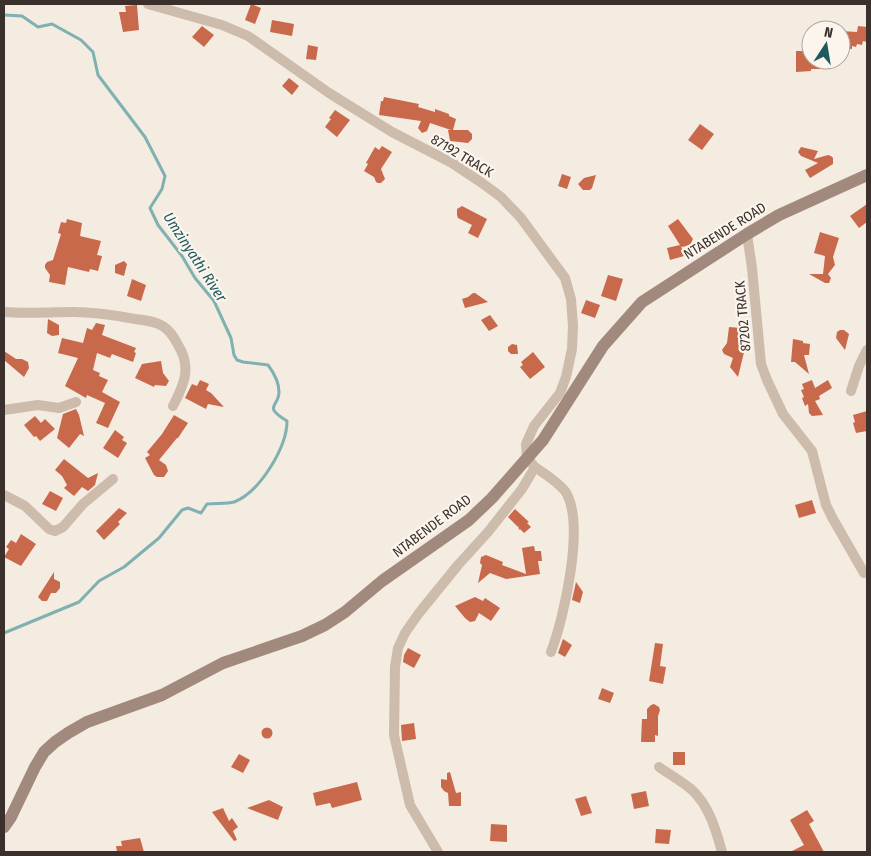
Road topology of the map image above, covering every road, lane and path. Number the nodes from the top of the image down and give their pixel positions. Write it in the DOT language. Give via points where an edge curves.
graph roads {
  1 [pos="148,4"];
  2 [pos="867,175"];
  3 [pos="747,234"];
  4 [pos="4,312"];
  5 [pos="867,350"];
  6 [pos="851,390"];
  7 [pos="76,402"];
  8 [pos="172,406"];
  9 [pos="4,410"];
  10 [pos="531,463"];
  11 [pos="113,479"];
  12 [pos="4,495"];
  13 [pos="864,573"];
  14 [pos="551,652"];
  15 [pos="659,767"];
  16 [pos="4,827"];
  17 [pos="438,852"];
  18 [pos="722,852"];
  1 -- 10 [label="street, 87192 TRACK" via="222,25 248,36 329,94 482,183 521,218 565,278 573,326 572,349 560,393 528,438 526,449"];
  2 -- 3 [label="street, NTABENDE ROAD" via="779,215"];
  3 -- 10 [label="street, NTABENDE ROAD" via="642,302 603,346"];
  3 -- 13 [label="street, 87202 TRACK" via="761,364 783,414 812,452 826,505"];
  4 -- 8 [label="street" via="106,314 152,321 165,327 179,345 186,364 184,384"];
  5 -- 6 [label="street"];
  7 -- 9 [label="street" via="59,408 38,405"];
  10 -- 14 [label="street" via="564,491 573,515 571,562 564,606"];
  10 -- 16 [label="street, NTABENDE ROAD" via="469,520 325,625 223,664 162,696 87,722 68,733 44,752"];
  10 -- 17 [label="street" via="522,489 419,613 398,648 394,735 410,805"];
  11 -- 12 [label="street" via="54,531 25,506"];
  15 -- 18 [label="street" via="700,798 713,821"];
}
